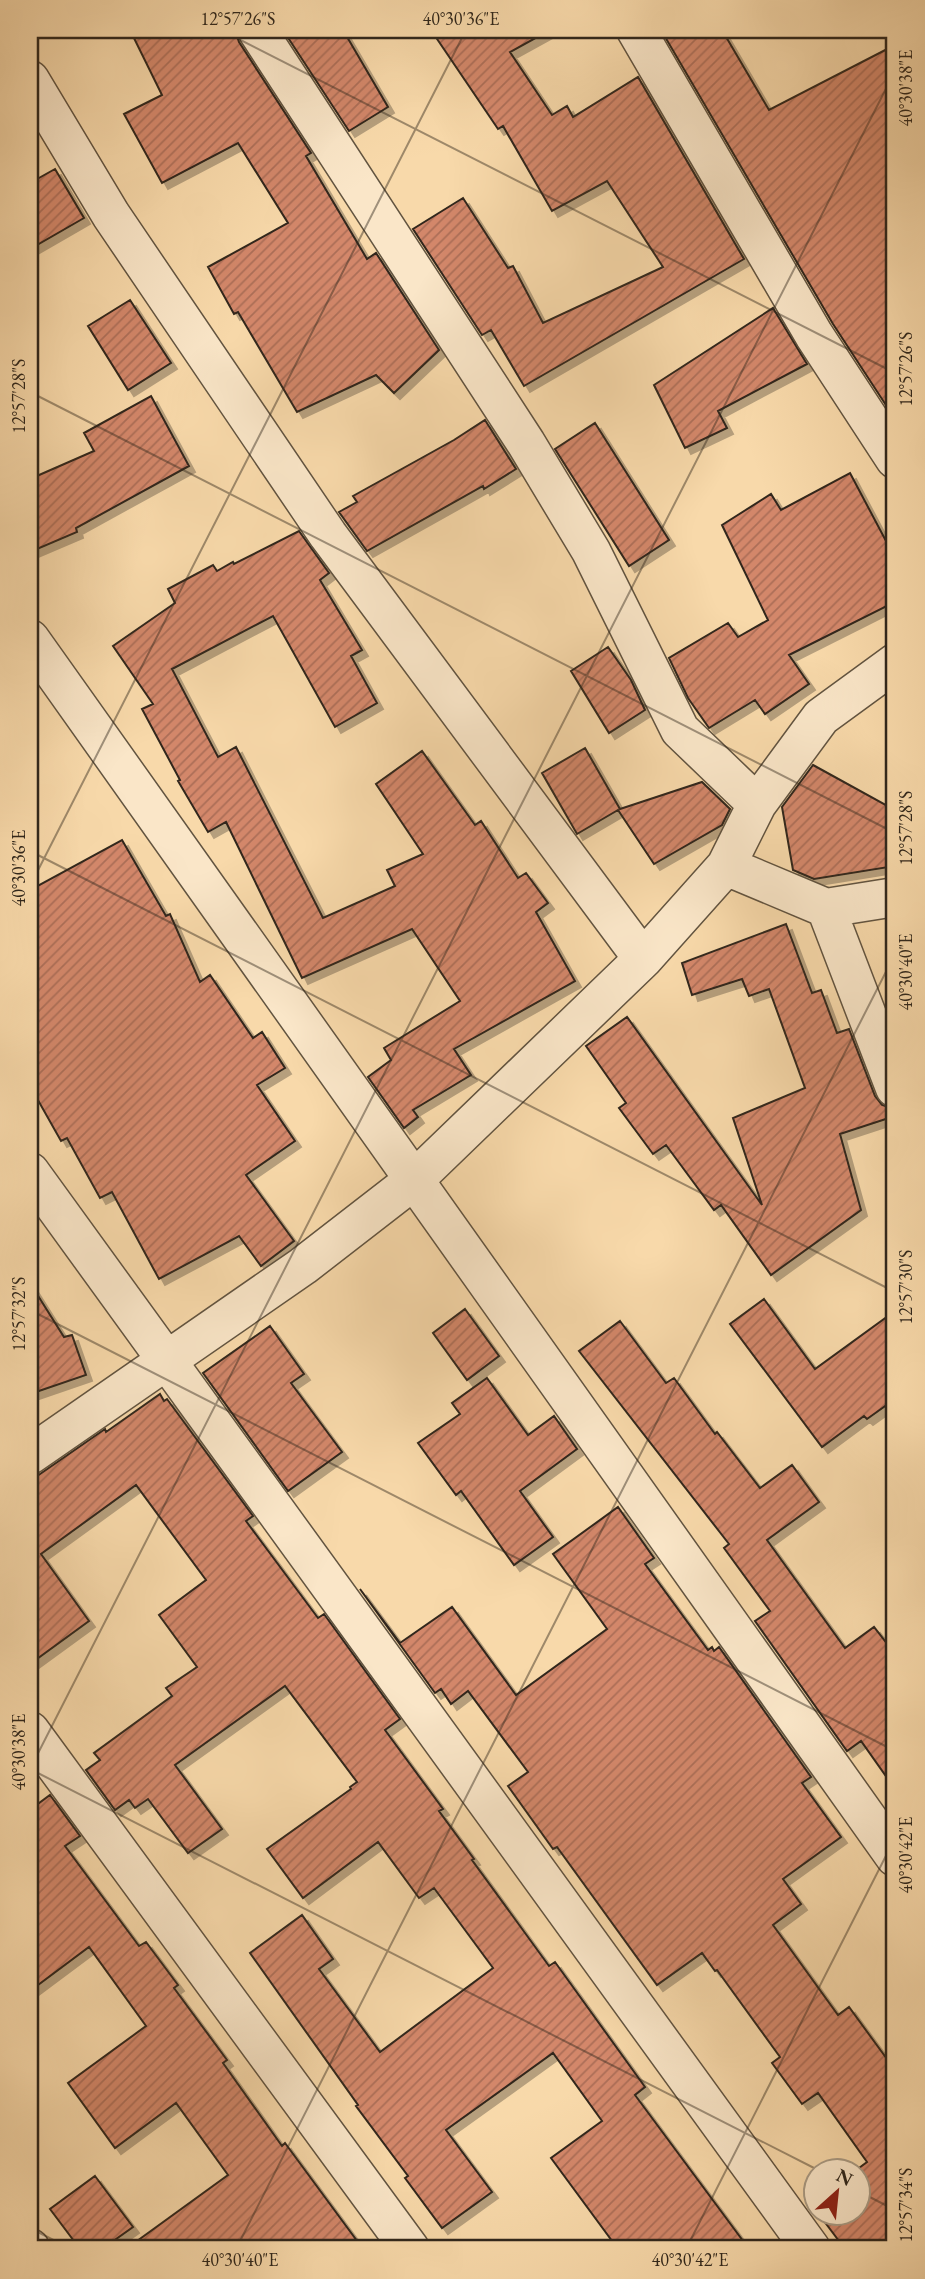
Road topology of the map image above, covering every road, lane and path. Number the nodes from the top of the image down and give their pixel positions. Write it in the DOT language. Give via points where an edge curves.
graph roads {
  1 [pos="257,30"];
  2 [pos="636,30"];
  3 [pos="30,80"];
  4 [pos="895,459"];
  5 [pos="30,639"];
  6 [pos="895,663"];
  7 [pos="757,804"];
  8 [pos="726,866"];
  9 [pos="895,897"];
  10 [pos="826,908"];
  11 [pos="643,959"];
  12 [pos="895,1088"];
  13 [pos="30,1172"];
  14 [pos="414,1180"];
  15 [pos="166,1360"];
  16 [pos="30,1455"];
  17 [pos="30,1731"];
  18 [pos="895,1857"];
  19 [pos="410,2249"];
  20 [pos="811,2249"];
  1 -- 7 [label="street" via="526,443 591,551 680,730"];
  2 -- 4 [label="street" via="814,335"];
  3 -- 11 [label="street" via="111,215 328,535"];
  5 -- 14 [label="street"];
  6 -- 7 [label="street" via="821,718"];
  7 -- 8 [label="street"];
  8 -- 10 [label="street"];
  8 -- 11 [label="street"];
  9 -- 10 [label="street"];
  10 -- 12 [label="street"];
  11 -- 14 [label="street"];
  13 -- 15 [label="street"];
  14 -- 15 [label="street" via="303,1266"];
  14 -- 18 [label="street"];
  15 -- 16 [label="street"];
  15 -- 20 [label="street"];
  17 -- 19 [label="street"];
}
